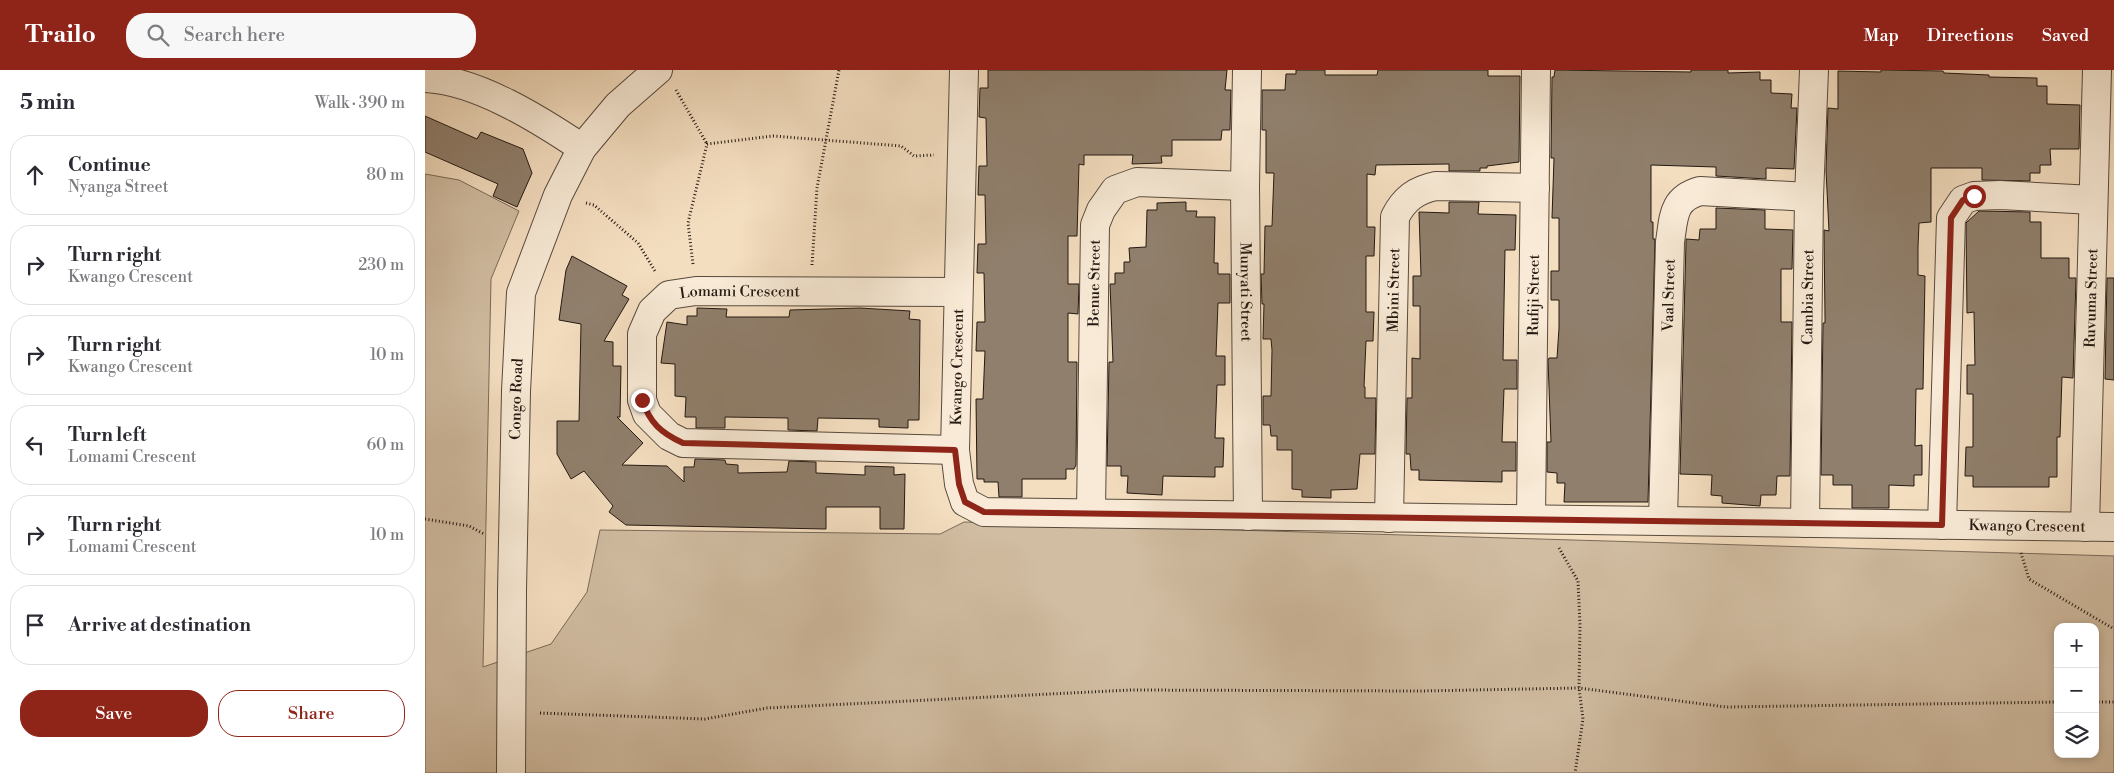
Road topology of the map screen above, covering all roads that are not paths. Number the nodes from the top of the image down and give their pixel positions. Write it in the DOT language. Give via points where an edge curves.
graph roads {
  1 [pos="964,70"];
  2 [pos="1247,70"];
  3 [pos="1537,70"];
  4 [pos="1814,70"];
  5 [pos="2097,70"];
  6 [pos="425,78"];
  7 [pos="666,78"];
  8 [pos="582,148"];
  9 [pos="1245,186"];
  10 [pos="1535,188"];
  11 [pos="1809,198"];
  12 [pos="2093,200"];
  13 [pos="958,292"];
  14 [pos="955,450"];
  15 [pos="1091,514"];
  16 [pos="1248,516"];
  17 [pos="1389,518"];
  18 [pos="1531,520"];
  19 [pos="1663,521"];
  20 [pos="1805,523"];
  21 [pos="1942,525"];
  22 [pos="2085,527"];
  23 [pos="2114,528"];
  24 [pos="511,773"];
  1 -- 13 [label="street, Kwango Crescent"];
  2 -- 9 [label="street, Munyati Street"];
  3 -- 10 [label="street, Rufiji Street"];
  4 -- 11 [label="street, Cambia Street"];
  5 -- 12 [label="street, Ruvuma Street"];
  6 -- 8 [label="street" via="469,86"];
  7 -- 8 [label="street, Congo Road" via="618,105"];
  8 -- 24 [label="street, Congo Road" via="558,195 521,294 516,411"];
  9 -- 15 [label="street, Benue Street" via="1137,182 1115,190 1101,210 1095,225"];
  9 -- 16 [label="street, Munyati Street"];
  10 -- 17 [label="street, Mbini Street" via="1436,186 1415,193 1397,212"];
  10 -- 18 [label="street, Rufiji Street"];
  11 -- 19 [label="street, Vaal Street" via="1700,191 1687,195 1677,205 1670,242"];
  11 -- 20 [label="street, Cambia Street"];
  12 -- 21 [label="street" via="1974,196 1963,200 1951,218"];
  12 -- 22 [label="street, Ruvuma Street"];
  13 -- 14 [label="street, Kwango Crescent"];
  13 -- 14 [label="street, Lomami Crescent" via="697,291 669,295 652,311 642,334 642,400 647,414 669,436 683,443"];
  14 -- 15 [label="street, Kwango Crescent" via="965,502 984,512"];
  15 -- 16 [label="street, Kwango Crescent"];
  16 -- 17 [label="street, Kwango Crescent"];
  17 -- 18 [label="street, Kwango Crescent"];
  18 -- 19 [label="street, Kwango Crescent"];
  19 -- 20 [label="street, Kwango Crescent"];
  20 -- 21 [label="street, Kwango Crescent"];
  21 -- 22 [label="street, Kwango Crescent"];
  22 -- 23 [label="street, Kwango Crescent"];
}
